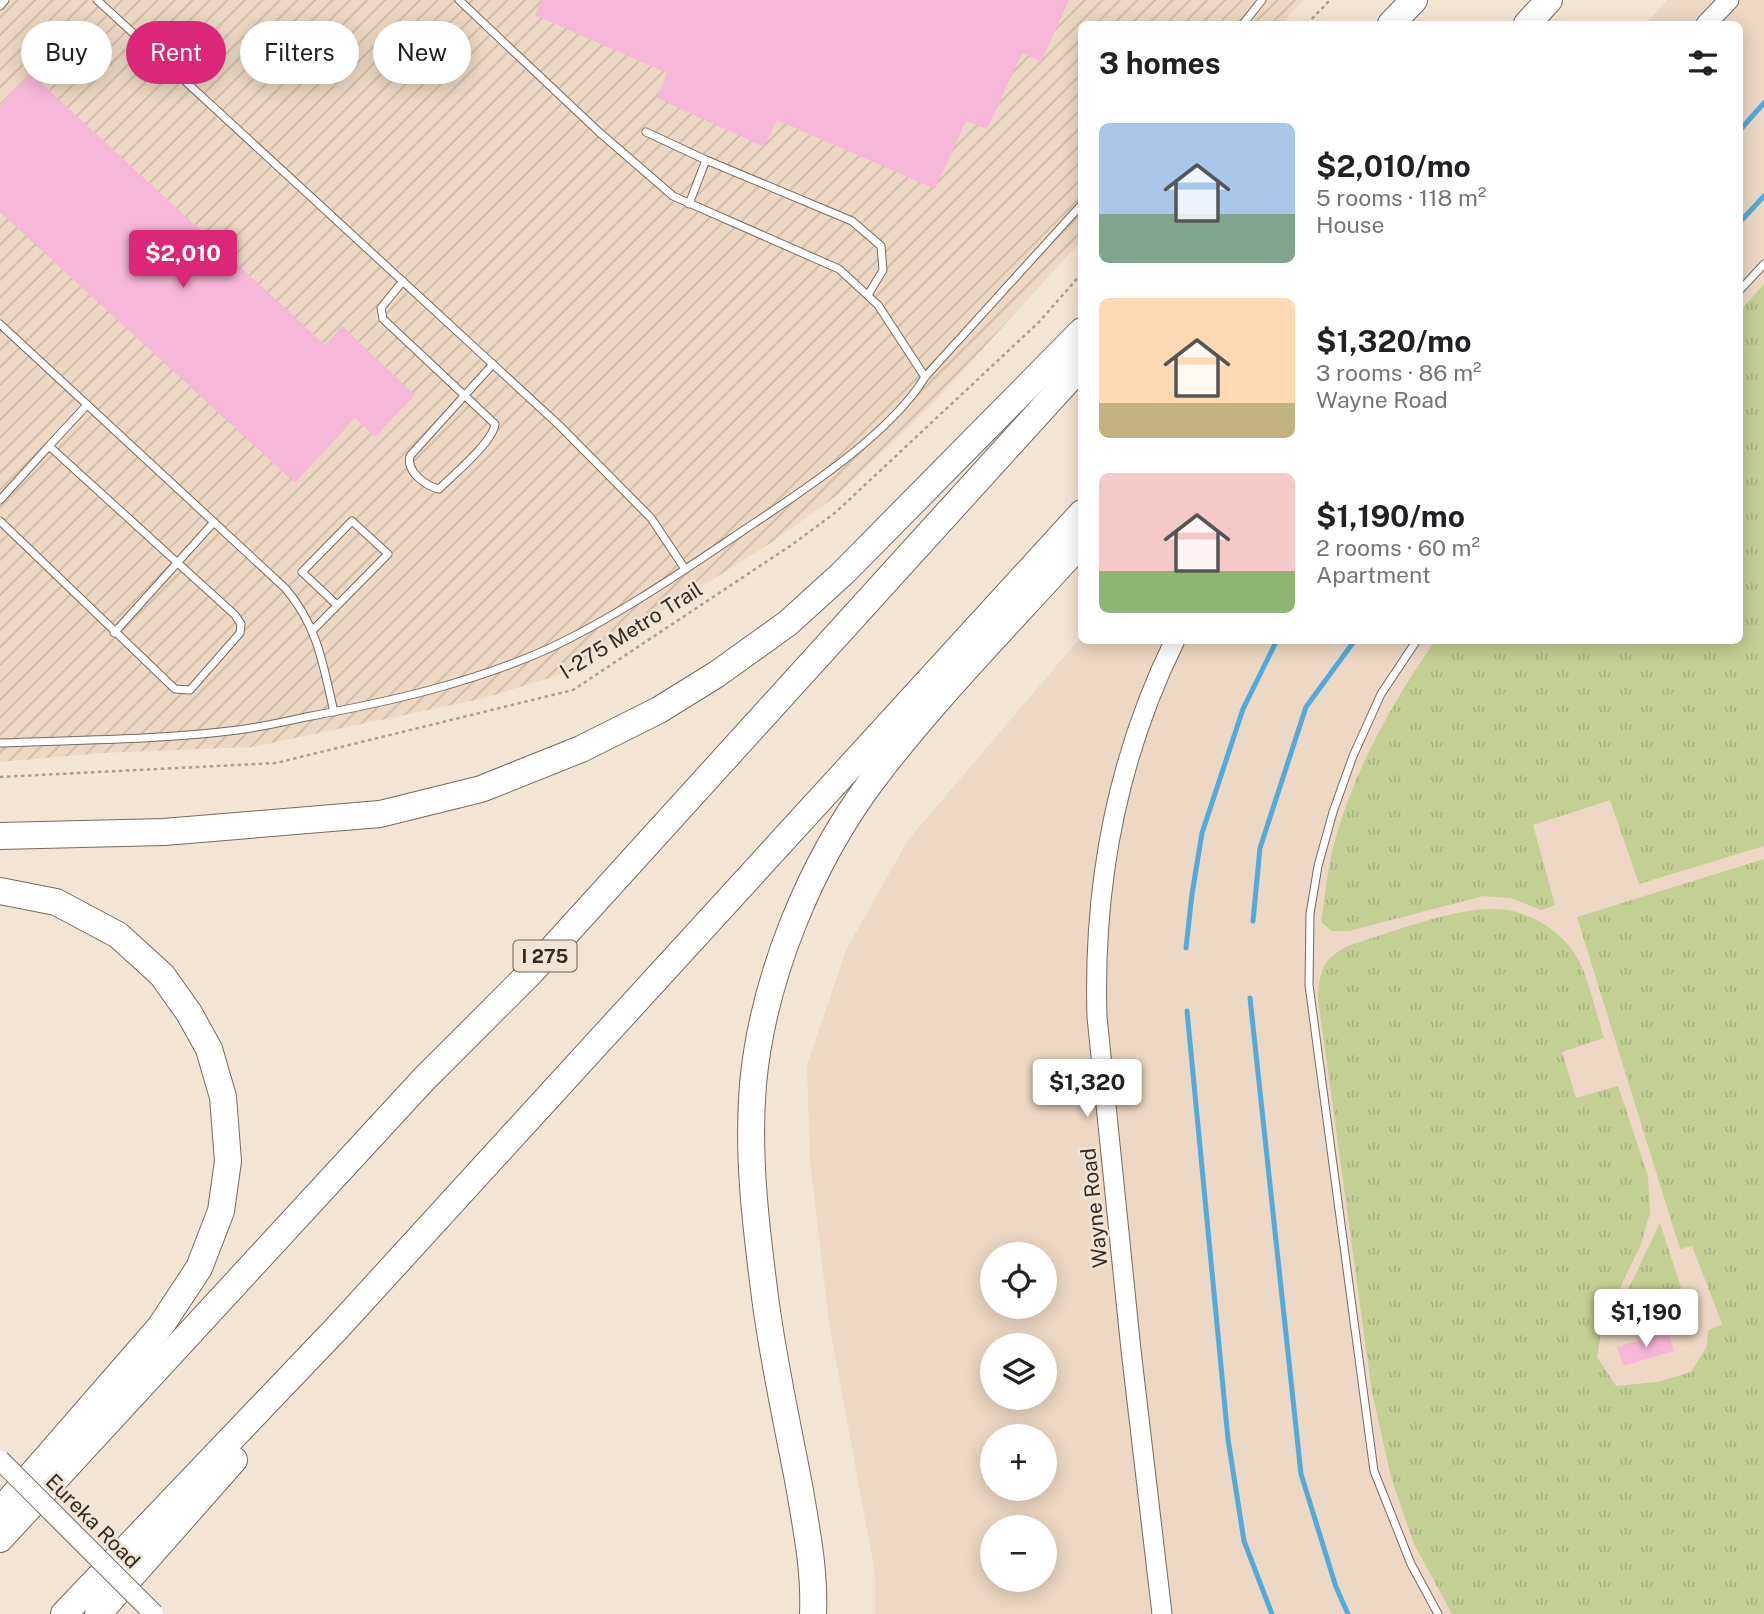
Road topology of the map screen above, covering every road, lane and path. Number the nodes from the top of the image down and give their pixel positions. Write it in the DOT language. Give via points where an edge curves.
graph roads {
  1 [pos="5,0"];
  2 [pos="97,0"];
  3 [pos="458,0"];
  4 [pos="1262,0"];
  5 [pos="1330,0"];
  6 [pos="1414,0"];
  7 [pos="1549,0"];
  8 [pos="1729,0"];
  9 [pos="0,6"];
  10 [pos="1245,21"];
  11 [pos="1310,21"];
  12 [pos="1394,21"];
  13 [pos="1530,21"];
  14 [pos="1709,21"];
  15 [pos="646,132"];
  16 [pos="706,160"];
  17 [pos="689,204"];
  18 [pos="1078,208"];
  19 [pos="1764,264"];
  20 [pos="1078,278"];
  21 [pos="403,281"];
  22 [pos="1743,287"];
  23 [pos="868,295"];
  24 [pos="0,324"];
  25 [pos="1078,335"];
  26 [pos="493,364"];
  27 [pos="1078,369"];
  28 [pos="925,377"];
  29 [pos="465,396"];
  30 [pos="87,405"];
  31 [pos="49,446"];
  32 [pos="0,500"];
  33 [pos="1078,517"];
  34 [pos="0,521"];
  35 [pos="214,522"];
  36 [pos="1078,546"];
  37 [pos="177,562"];
  38 [pos="685,569"];
  39 [pos="337,605"];
  40 [pos="313,630"];
  41 [pos="114,633"];
  42 [pos="1173,644"];
  43 [pos="1415,644"];
  44 [pos="334,712"];
  45 [pos="0,743"];
  46 [pos="0,777"];
  47 [pos="0,836"];
  48 [pos="0,891"];
  49 [pos="338,1327"];
  50 [pos="0,1460"];
  51 [pos="0,1511"];
  52 [pos="0,1539"];
  53 [pos="64,1614"];
  54 [pos="98,1614"];
  55 [pos="154,1614"];
  56 [pos="813,1614"];
  57 [pos="1162,1614"];
  58 [pos="1438,1614"];
  1 -- 9 [label="lane"];
  2 -- 21 [label="lane"];
  3 -- 17 [label="lane" via="599,132 673,196"];
  4 -- 10 [label="lane"];
  5 -- 11 [label="path"];
  6 -- 12 [label="highway"];
  7 -- 13 [label="highway"];
  8 -- 14 [label="main road"];
  15 -- 16 [label="lane"];
  16 -- 17 [label="lane"];
  16 -- 23 [label="lane" via="852,221 881,246 883,270"];
  17 -- 23 [label="lane" via="839,269"];
  18 -- 28 [label="lane"];
  19 -- 22 [label="lane"];
  20 -- 46 [label="path, I-275 Metro Trail" via="1039,322 836,512 573,690 276,763"];
  21 -- 26 [label="lane"];
  21 -- 29 [label="lane" via="381,308 383,319"];
  23 -- 28 [label="lane"];
  24 -- 30 [label="lane"];
  25 -- 47 [label="highway" via="844,573 788,623 659,710 581,749 481,789 380,814 164,832"];
  26 -- 29 [label="lane"];
  26 -- 38 [label="lane" via="651,518"];
  27 -- 52 [label="highway, I 275" via="532,971 424,1079"];
  28 -- 38 [label="lane" via="916,393 868,441"];
  29 -- 29 [label="lane" via="496,428 439,489 431,488 411,471 410,456"];
  30 -- 31 [label="lane"];
  30 -- 35 [label="lane"];
  31 -- 32 [label="lane"];
  31 -- 37 [label="lane"];
  33 -- 49 [label="highway"];
  34 -- 41 [label="lane"];
  35 -- 37 [label="lane"];
  35 -- 40 [label="lane" via="285,588 302,607"];
  36 -- 56 [label="highway" via="934,705 873,780 826,853 789,932 765,1016 753,1083 755,1224 806,1525"];
  37 -- 41 [label="lane"];
  37 -- 41 [label="lane" via="240,624 240,633 190,690 175,689"];
  38 -- 44 [label="lane" via="628,608 548,649 457,683"];
  39 -- 39 [label="lane" via="388,554 352,521 302,572"];
  39 -- 40 [label="lane"];
  40 -- 44 [label="lane"];
  42 -- 57 [label="main road, Wayne Road" via="1141,719 1117,797 1100,908 1096,981"];
  43 -- 58 [label="lane" via="1381,694 1332,811 1310,915 1310,985 1374,1471 1411,1564"];
  44 -- 45 [label="lane" via="238,730"];
  48 -- 51 [label="highway" via="57,902 118,935 162,975 209,1049 223,1097 228,1161 221,1211 198,1268 160,1327"];
  49 -- 53 [label="highway"];
  49 -- 54 [label="highway" via="238,1455"];
  50 -- 55 [label="main road, Eureka Road, bridge"];
}
